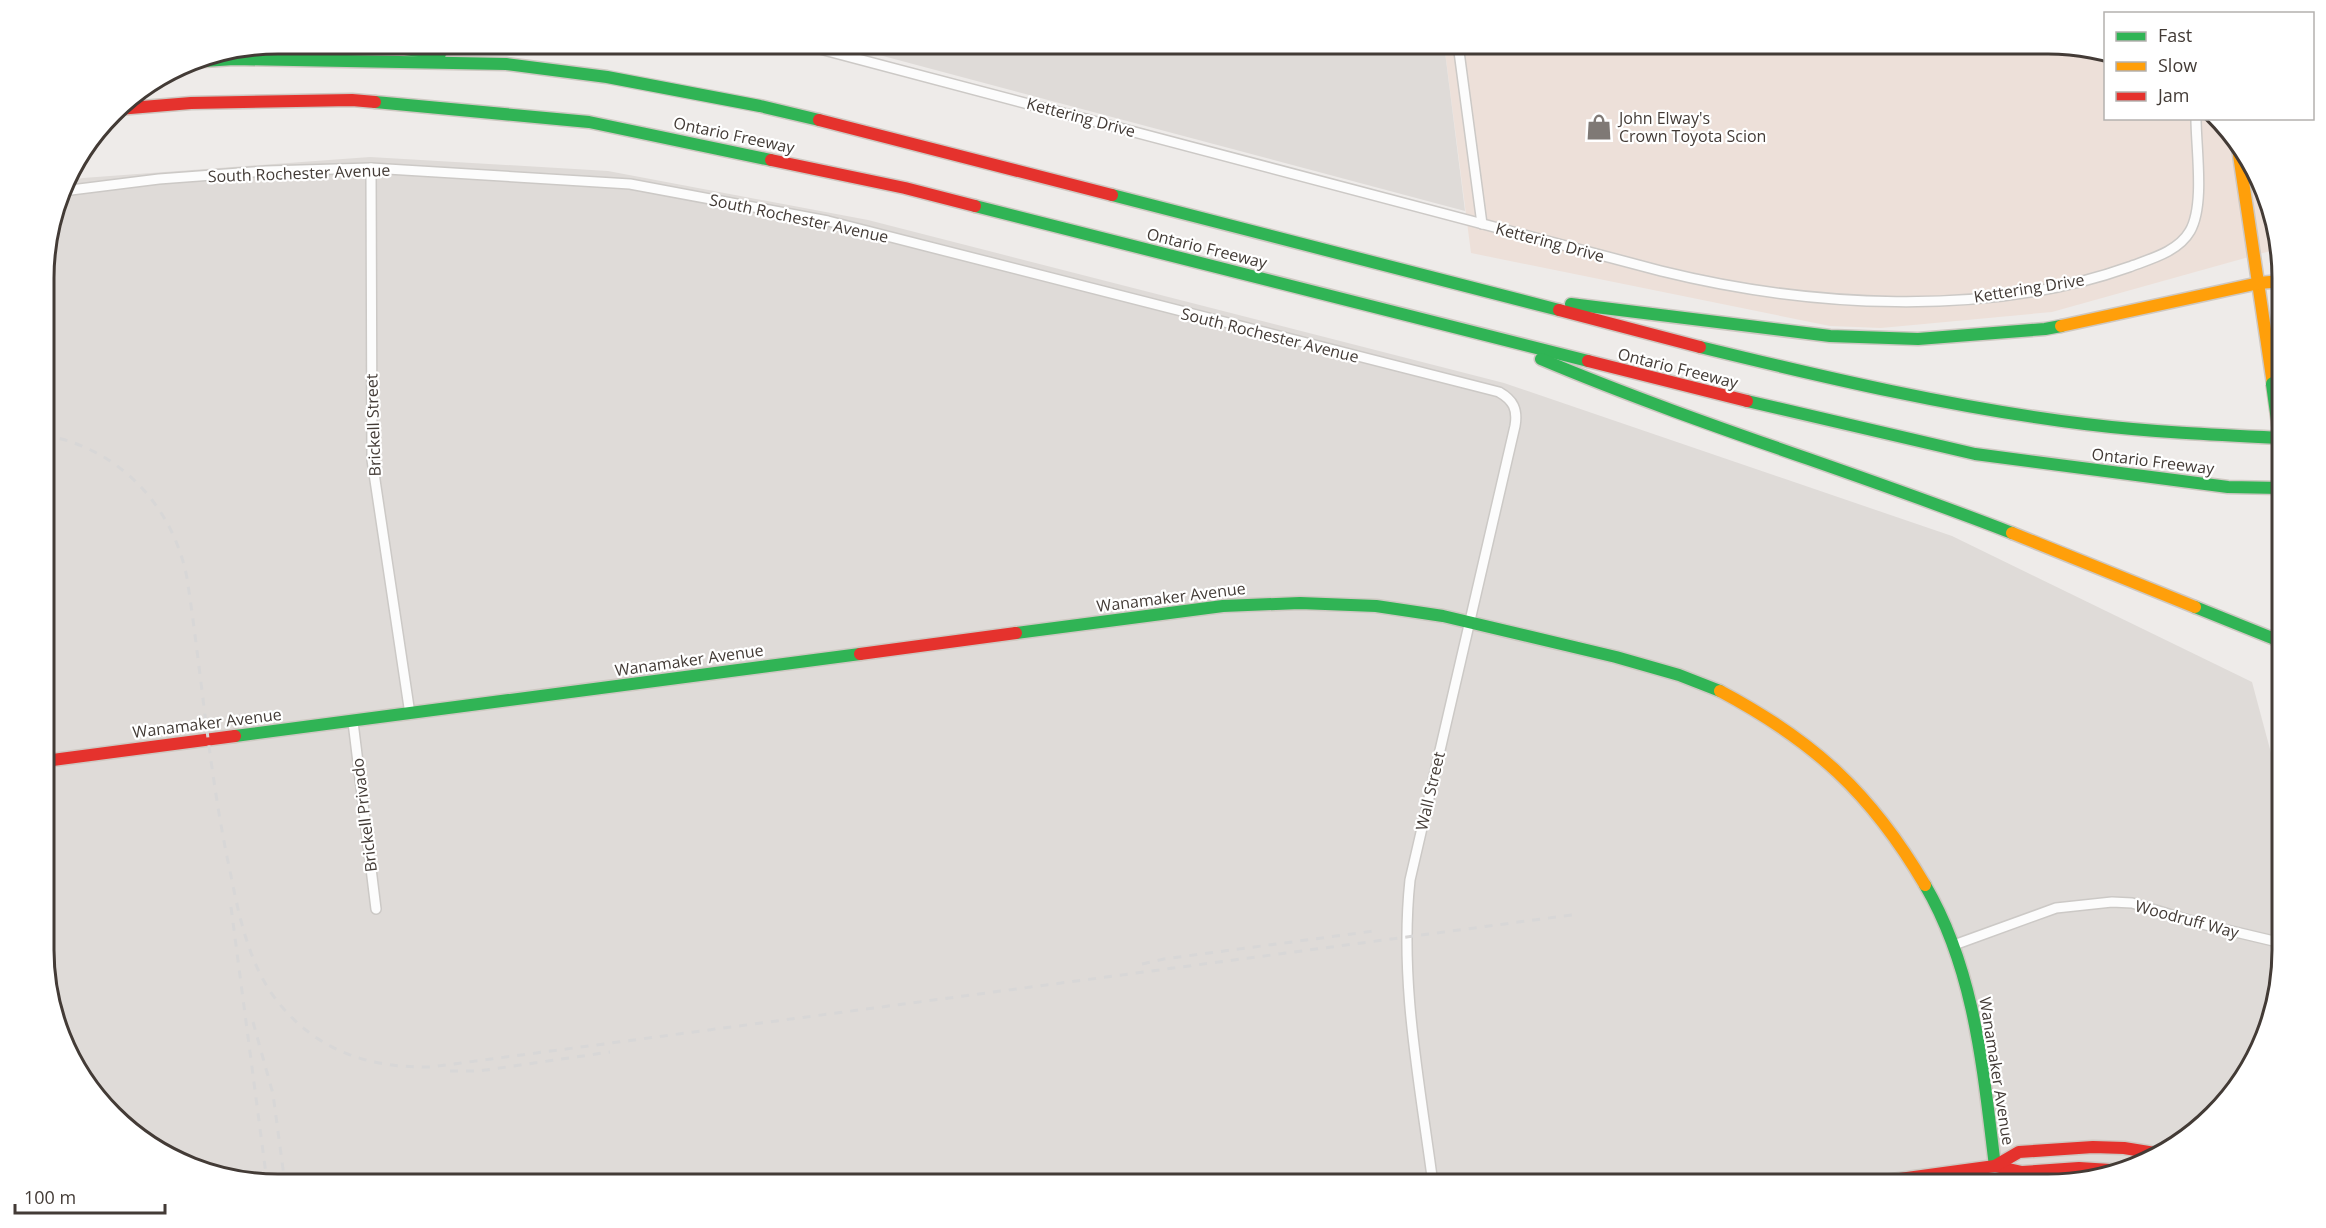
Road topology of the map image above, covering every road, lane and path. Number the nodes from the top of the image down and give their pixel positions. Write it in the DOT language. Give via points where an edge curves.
graph roads {
  1 [pos="438,54"];
  2 [pos="839,54"];
  3 [pos="1459,54"];
  4 [pos="229,59"];
  5 [pos="506,64"];
  6 [pos="133,108"];
  7 [pos="2196,120"];
  8 [pos="2241,164"];
  9 [pos="371,168"];
  10 [pos="72,190"];
  11 [pos="1482,224"];
  12 [pos="2272,282"];
  13 [pos="2259,283"];
  14 [pos="1508,297"];
  15 [pos="1496,339"];
  16 [pos="2272,377"];
  17 [pos="1514,404"];
  18 [pos="2272,440"];
  19 [pos="2272,488"];
  20 [pos="1469,622"];
  21 [pos="2272,638"];
  22 [pos="410,714"];
  23 [pos="353,722"];
  24 [pos="54,760"];
  25 [pos="376,909"];
  26 [pos="2272,941"];
  27 [pos="1954,945"];
  28 [pos="2146,1152"];
  29 [pos="1995,1166"];
  30 [pos="2095,1169"];
  31 [pos="1432,1174"];
  32 [pos="1936,1174"];
  1 -- 5 [label="main road"];
  2 -- 11 [label="street, Kettering Drive"];
  3 -- 11 [label="street"];
  4 -- 5 [label="main road, Ontario Freeway"];
  5 -- 14 [label="main road, Ontario Freeway" via="607,77 760,106"];
  6 -- 15 [label="main road, Ontario Freeway" via="352,100 589,122 905,188"];
  7 -- 11 [label="street, Kettering Drive" via="2197,214 2190,232 2160,256 2072,284 2025,292 1912,301 1828,299 1761,292 1693,279"];
  8 -- 13 [label="main road"];
  9 -- 10 [label="street, South Rochester Avenue" via="194,176"];
  9 -- 17 [label="street, South Rochester Avenue" via="630,184 828,221 1498,392"];
  9 -- 22 [label="street, Brickell Street" via="372,460"];
  12 -- 13 [label="main road"];
  13 -- 14 [label="main road" via="2045,329 1918,339 1809,334"];
  13 -- 16 [label="main road, bridge"];
  14 -- 18 [label="main road, Ontario Freeway" via="1752,361 1983,410 2089,424"];
  15 -- 19 [label="main road, Ontario Freeway" via="1975,454 2228,487"];
  15 -- 21 [label="main road" via="1600,384 1891,487"];
  17 -- 20 [label="street, Wall Street" via="1515,426"];
  20 -- 22 [label="main road, Wanamaker Avenue" via="1377,606 1273,602 1223,606"];
  20 -- 27 [label="main road, Wanamaker Avenue" via="1663,669 1720,691 1787,730 1837,770 1888,827 1927,886"];
  20 -- 31 [label="street, Wall Street" via="1406,911 1409,1000"];
  22 -- 23 [label="main road, Wanamaker Avenue"];
  23 -- 24 [label="main road, Wanamaker Avenue"];
  23 -- 25 [label="street, Brickell Privado"];
  26 -- 27 [label="street, Woodruff Way" via="2132,903 2112,902 2056,908"];
  27 -- 29 [label="main road, Wanamaker Avenue" via="1976,1029"];
  28 -- 29 [label="main road" via="2124,1148 2019,1152"];
  29 -- 30 [label="main road" via="2022,1172"];
  29 -- 32 [label="main road"];
}
